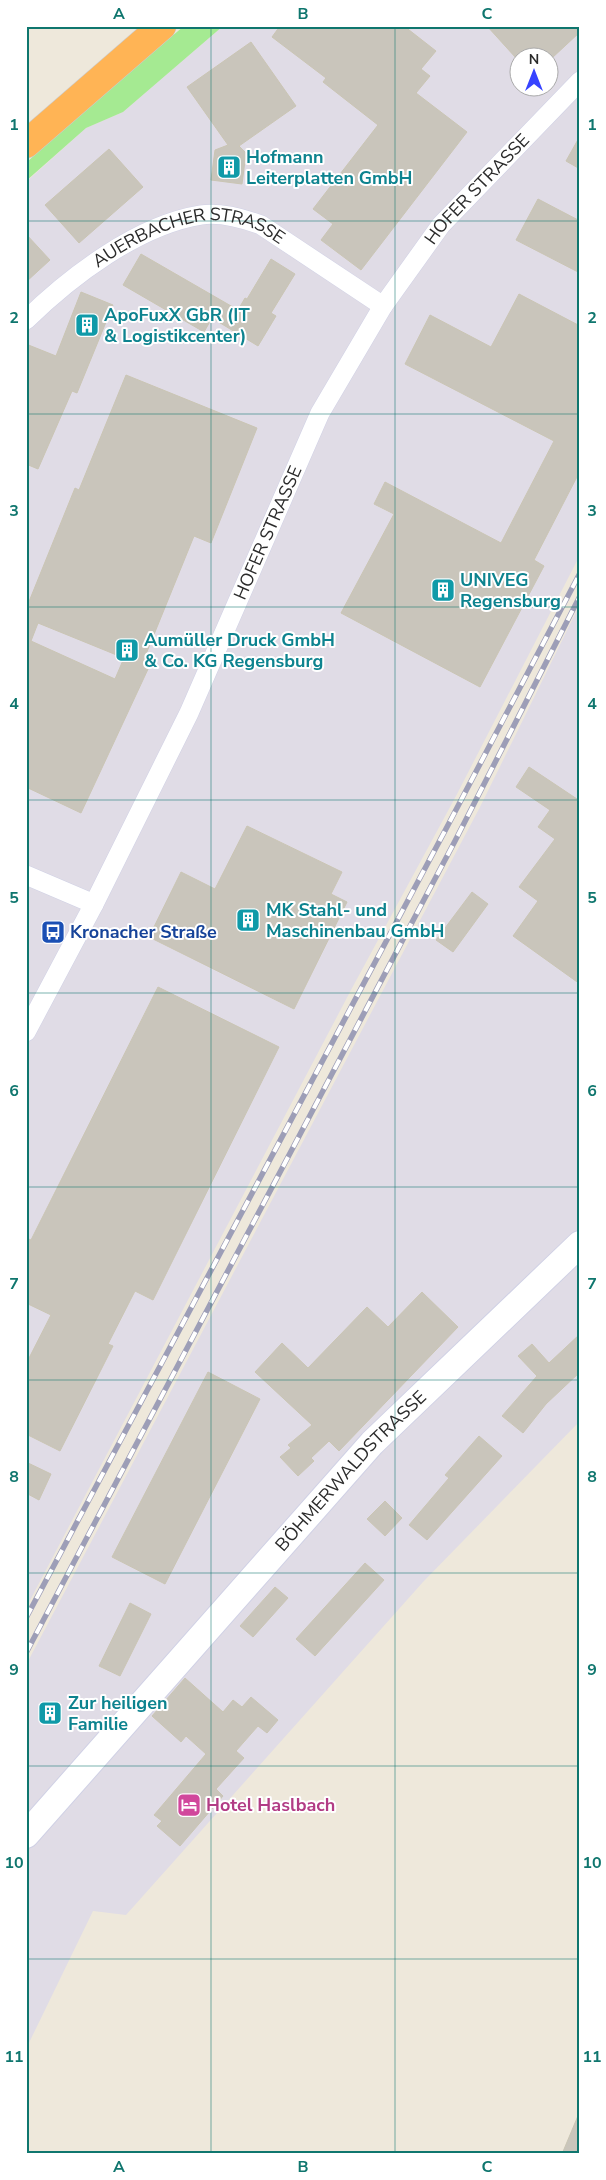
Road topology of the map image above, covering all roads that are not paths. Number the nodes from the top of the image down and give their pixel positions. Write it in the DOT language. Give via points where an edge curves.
graph roads {
  1 [pos="162,26"];
  2 [pos="580,81"];
  3 [pos="26,144"];
  4 [pos="382,306"];
  5 [pos="26,320"];
  6 [pos="26,875"];
  7 [pos="94,904"];
  8 [pos="26,1032"];
  9 [pos="580,1244"];
  10 [pos="26,1835"];
  1 -- 3 [label="highway"];
  2 -- 4 [label="street, HOFER STRASSE" via="441,225"];
  4 -- 5 [label="street, AUERBACHER STRASSE" via="261,225 243,219 202,215 168,223 136,238 57,290"];
  4 -- 7 [label="street, HOFER STRASSE" via="320,413 189,712"];
  6 -- 7 [label="street"];
  7 -- 8 [label="street, HOFER STRASSE"];
  9 -- 10 [label="street, BÖHMERWALDSTRASSE" via="372,1443"];
}
